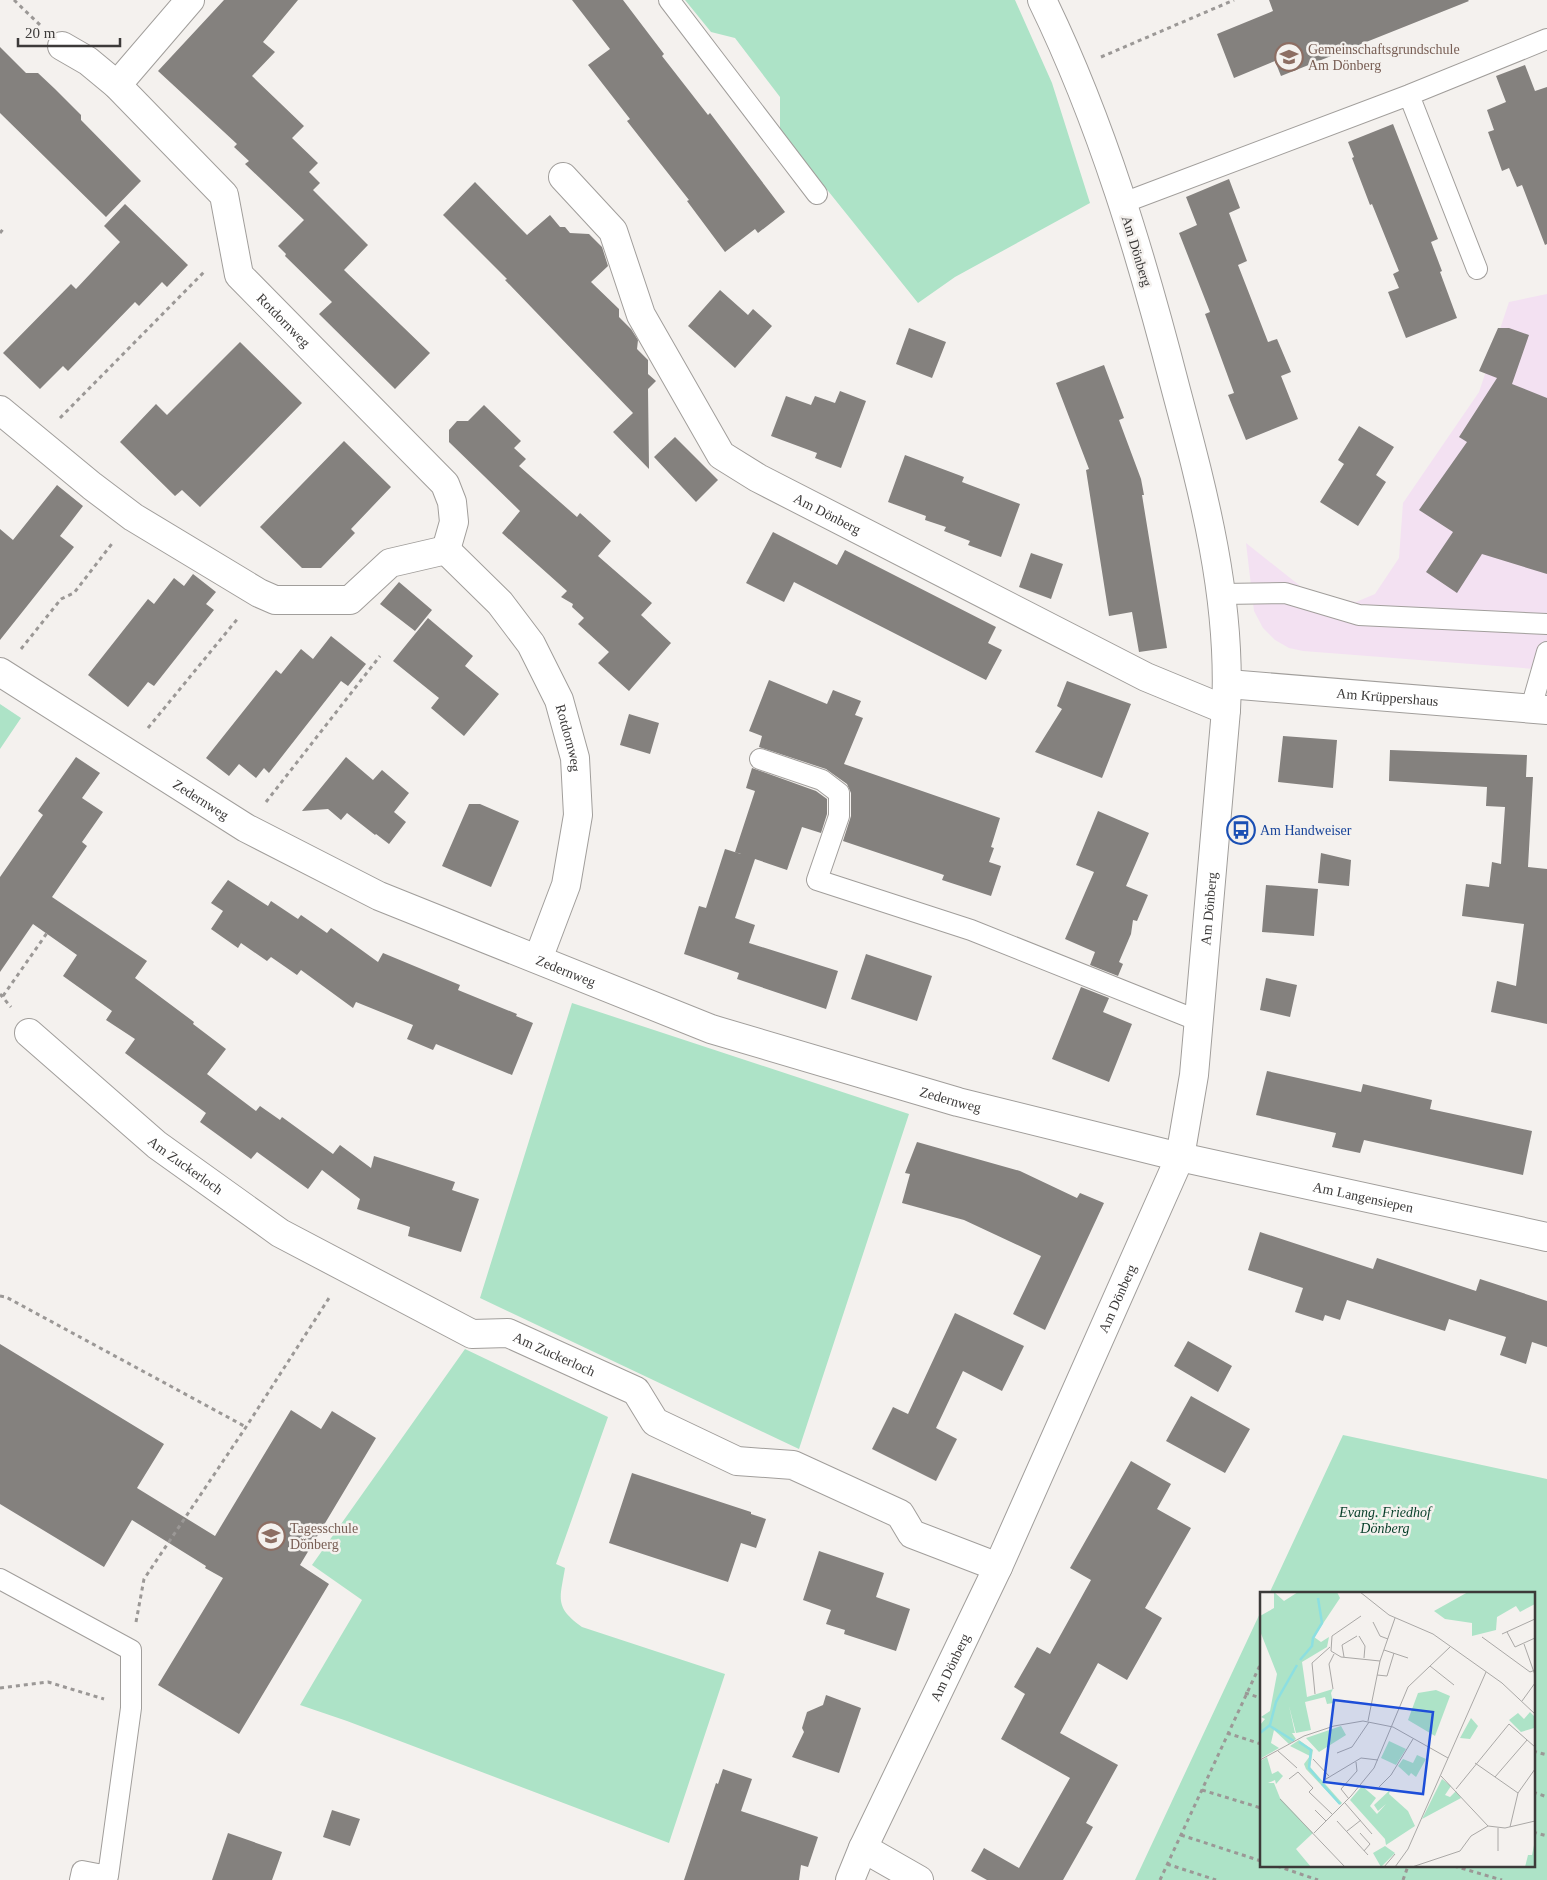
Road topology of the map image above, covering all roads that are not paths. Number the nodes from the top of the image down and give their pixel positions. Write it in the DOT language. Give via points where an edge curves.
graph roads {
  1 [pos="190,0"];
  2 [pos="668,0"];
  3 [pos="1042,0"];
  4 [pos="1547,39"];
  5 [pos="62,46"];
  6 [pos="117,85"];
  7 [pos="1409,95"];
  8 [pos="563,177"];
  9 [pos="818,194"];
  10 [pos="1123,203"];
  11 [pos="1477,269"];
  12 [pos="0,410"];
  13 [pos="446,550"];
  14 [pos="1222,594"];
  15 [pos="1547,624"];
  16 [pos="1547,652"];
  17 [pos="1,672"];
  18 [pos="1227,697"];
  19 [pos="1539,709"];
  20 [pos="760,759"];
  21 [pos="538,959"];
  22 [pos="1199,1021"];
  23 [pos="29,1033"];
  24 [pos="1180,1157"];
  25 [pos="1547,1237"];
  26 [pos="998,1567"];
  27 [pos="0,1579"];
  28 [pos="863,1848"];
  29 [pos="80,1880"];
  30 [pos="850,1880"];
  31 [pos="919,1880"];
  1 -- 6 [label="street"];
  2 -- 9 [label="lane"];
  3 -- 10 [label="street, Am Dönberg" via="1073,70"];
  4 -- 7 [label="lane, Am Dönberg"];
  5 -- 6 [label="street, Rotdornweg" via="88,61"];
  6 -- 13 [label="street, Rotdornweg" via="224,195 239,275 445,484 452,502 454,522"];
  7 -- 10 [label="lane, Am Dönberg"];
  7 -- 11 [label="lane"];
  8 -- 18 [label="street, Am Dönberg" via="613,231 641,314 721,455 758,478 1146,677"];
  10 -- 14 [label="street, Am Dönberg" via="1203,492"];
  12 -- 13 [label="street" via="133,516 275,600 350,600 390,563"];
  13 -- 21 [label="street, Rotdornweg" via="500,603 531,644 559,700 575,758 578,815 566,885"];
  14 -- 15 [label="lane" via="1285,593 1359,615"];
  14 -- 18 [label="street, Am Dönberg"];
  16 -- 19 [label="lane"];
  17 -- 21 [label="street, Zedernweg" via="246,828 379,896"];
  18 -- 19 [label="street, Am Krüppershaus"];
  18 -- 22 [label="street, Am Dönberg"];
  20 -- 22 [label="lane" via="822,780 839,793 839,816 817,880 971,930"];
  21 -- 24 [label="street, Zedernweg" via="711,1029 958,1102"];
  22 -- 24 [label="street, Am Dönberg" via="1194,1075"];
  23 -- 26 [label="street, Am Zuckerloch" via="157,1145 280,1233 472,1334 508,1333 636,1391 655,1422 737,1461 793,1465 900,1514 912,1534"];
  24 -- 25 [label="street, Am Langensiepen"];
  24 -- 26 [label="street, Am Dönberg"];
  26 -- 28 [label="street, Am Dönberg"];
  27 -- 29 [label="lane" via="130,1650 131,1708 108,1876 82,1871"];
  28 -- 30 [label="street, Am Dönberg"];
  28 -- 31 [label="street"];
}
